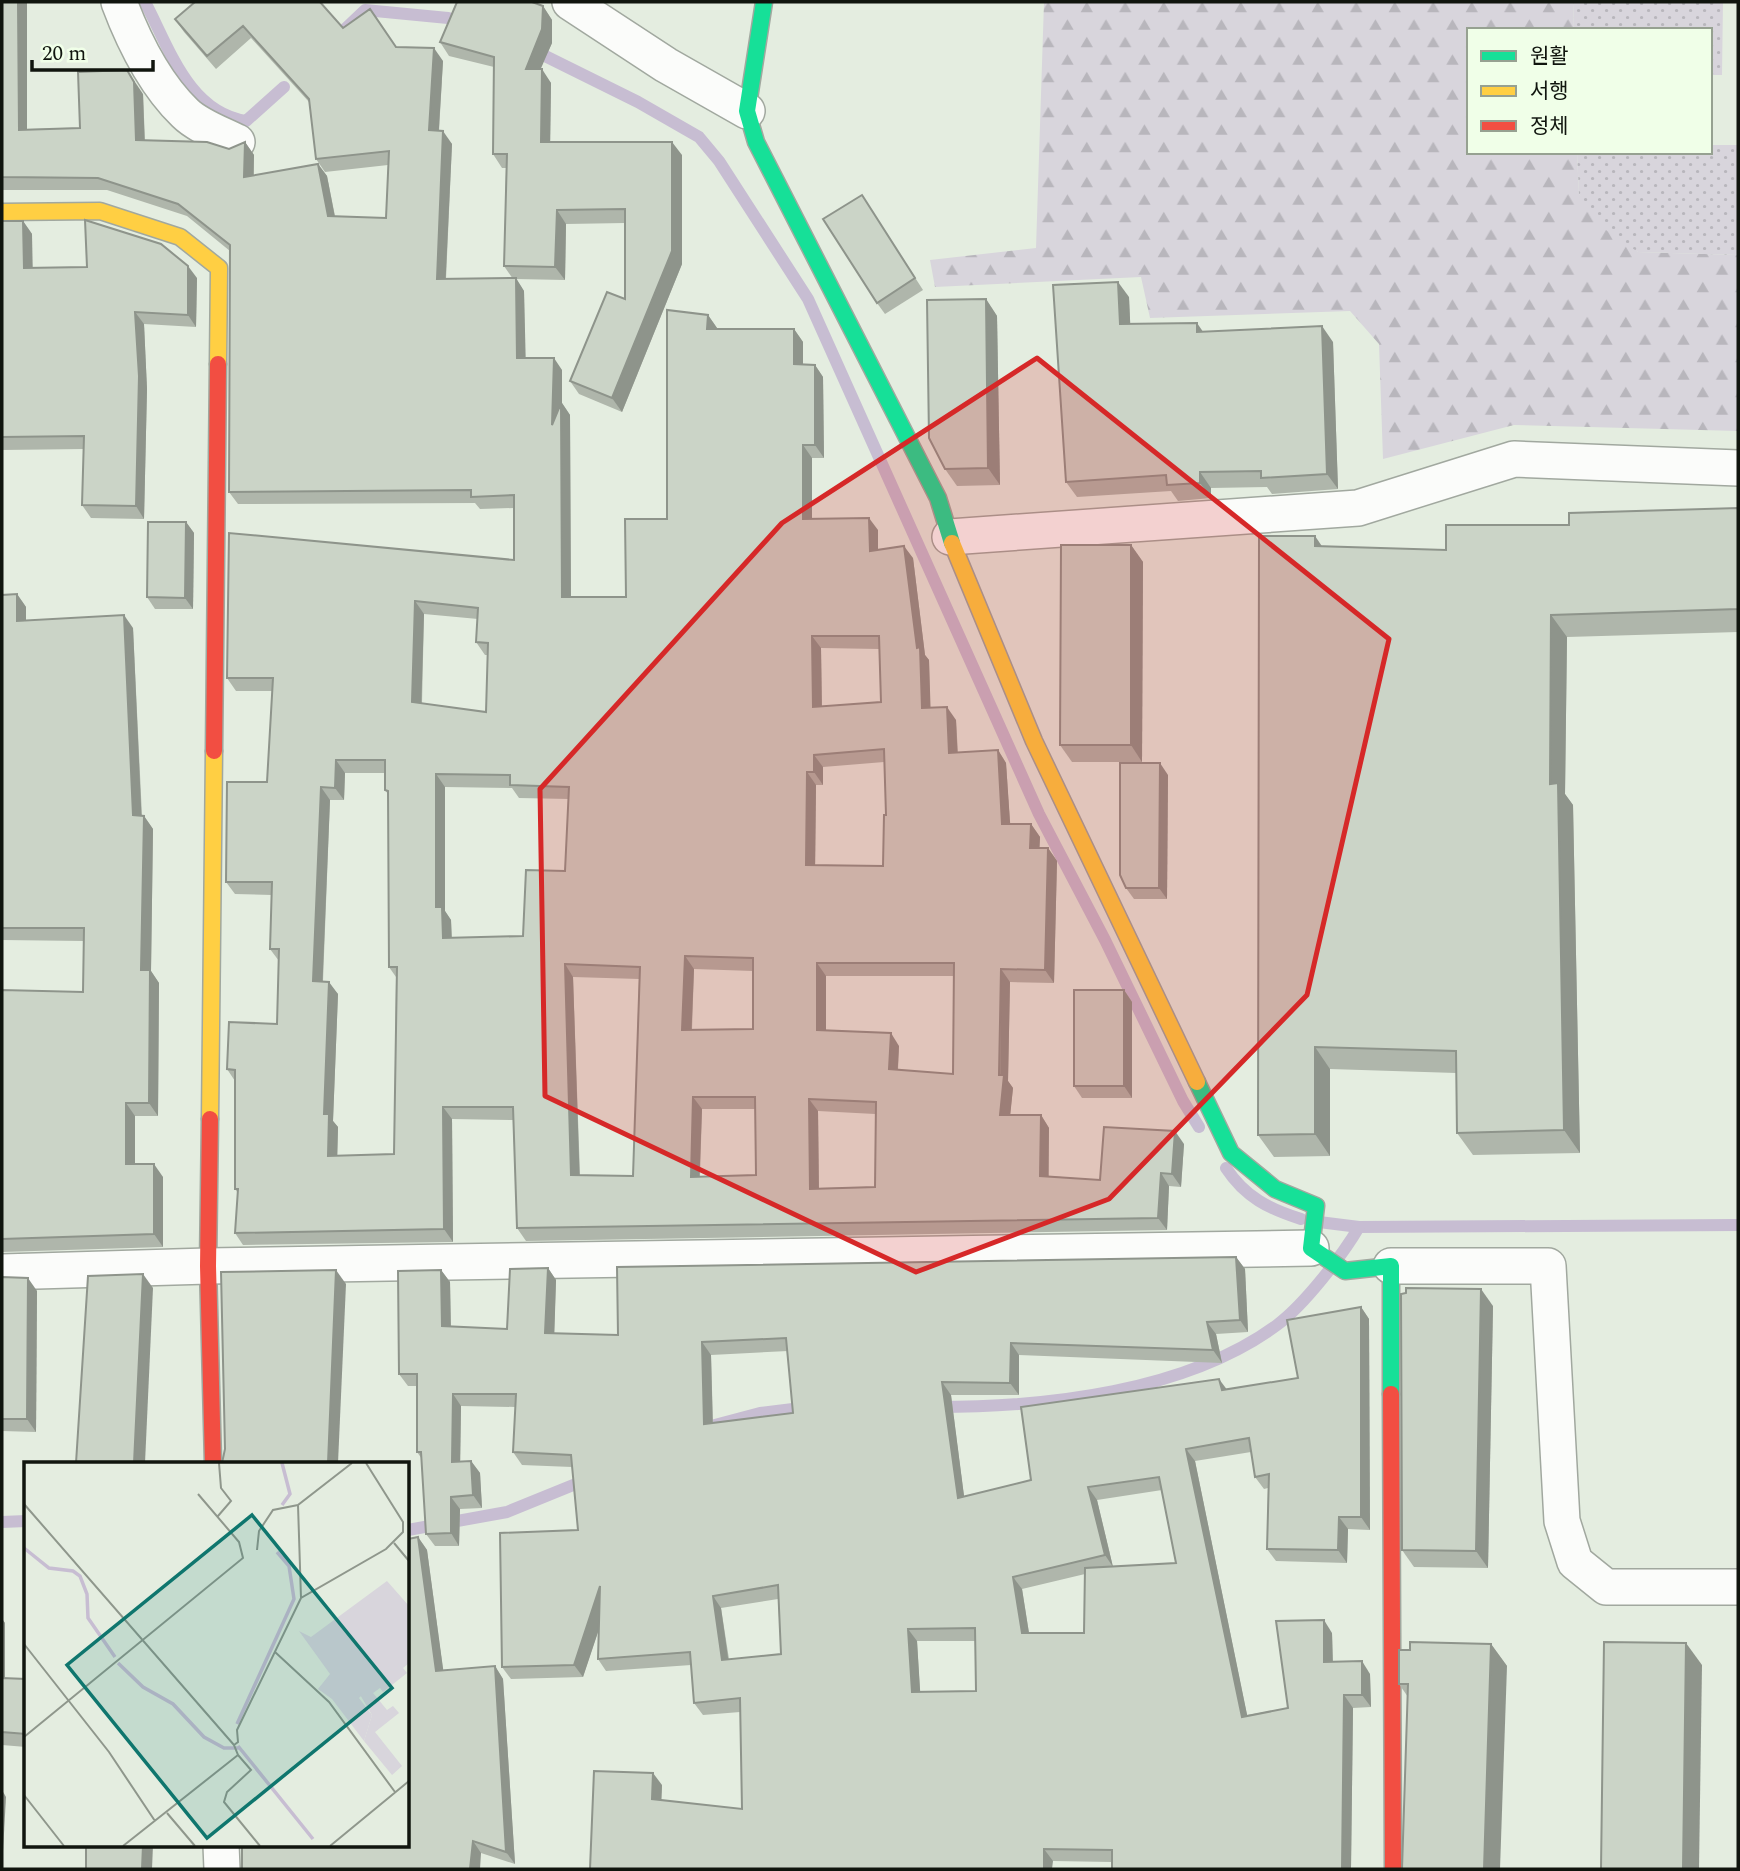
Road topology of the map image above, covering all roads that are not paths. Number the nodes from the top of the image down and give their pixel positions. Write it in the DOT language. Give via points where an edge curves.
graph roads {
  1 [pos="119,2"];
  2 [pos="570,2"];
  3 [pos="764,2"];
  4 [pos="747,111"];
  5 [pos="237,142"];
  6 [pos="2,212"];
  7 [pos="1738,468"];
  8 [pos="950,537"];
  9 [pos="1316,1246"];
  10 [pos="208,1266"];
  11 [pos="1391,1266"];
  12 [pos="2,1272"];
  13 [pos="213,1462"];
  14 [pos="1738,1587"];
  15 [pos="221,1846"];
  16 [pos="222,1869"];
  17 [pos="1393,1869"];
  1 -- 5 [label="street" via="153,73 186,115"];
  2 -- 4 [label="street"];
  3 -- 4 [label="street"];
  4 -- 8 [label="street" via="757,142 938,498"];
  6 -- 10 [label="street" via="100,211 180,237 219,268"];
  7 -- 8 [label="street" via="1514,459 1358,508"];
  8 -- 9 [label="street" via="1034,741 1231,1153 1275,1189 1316,1206"];
  9 -- 10 [label="street"];
  9 -- 11 [label="street" via="1345,1271"];
  10 -- 12 [label="street"];
  10 -- 13 [label="street"];
  11 -- 14 [label="street" via="1548,1266 1562,1521 1575,1562 1606,1587"];
  11 -- 17 [label="street"];
  15 -- 16 [label="street"];
}
